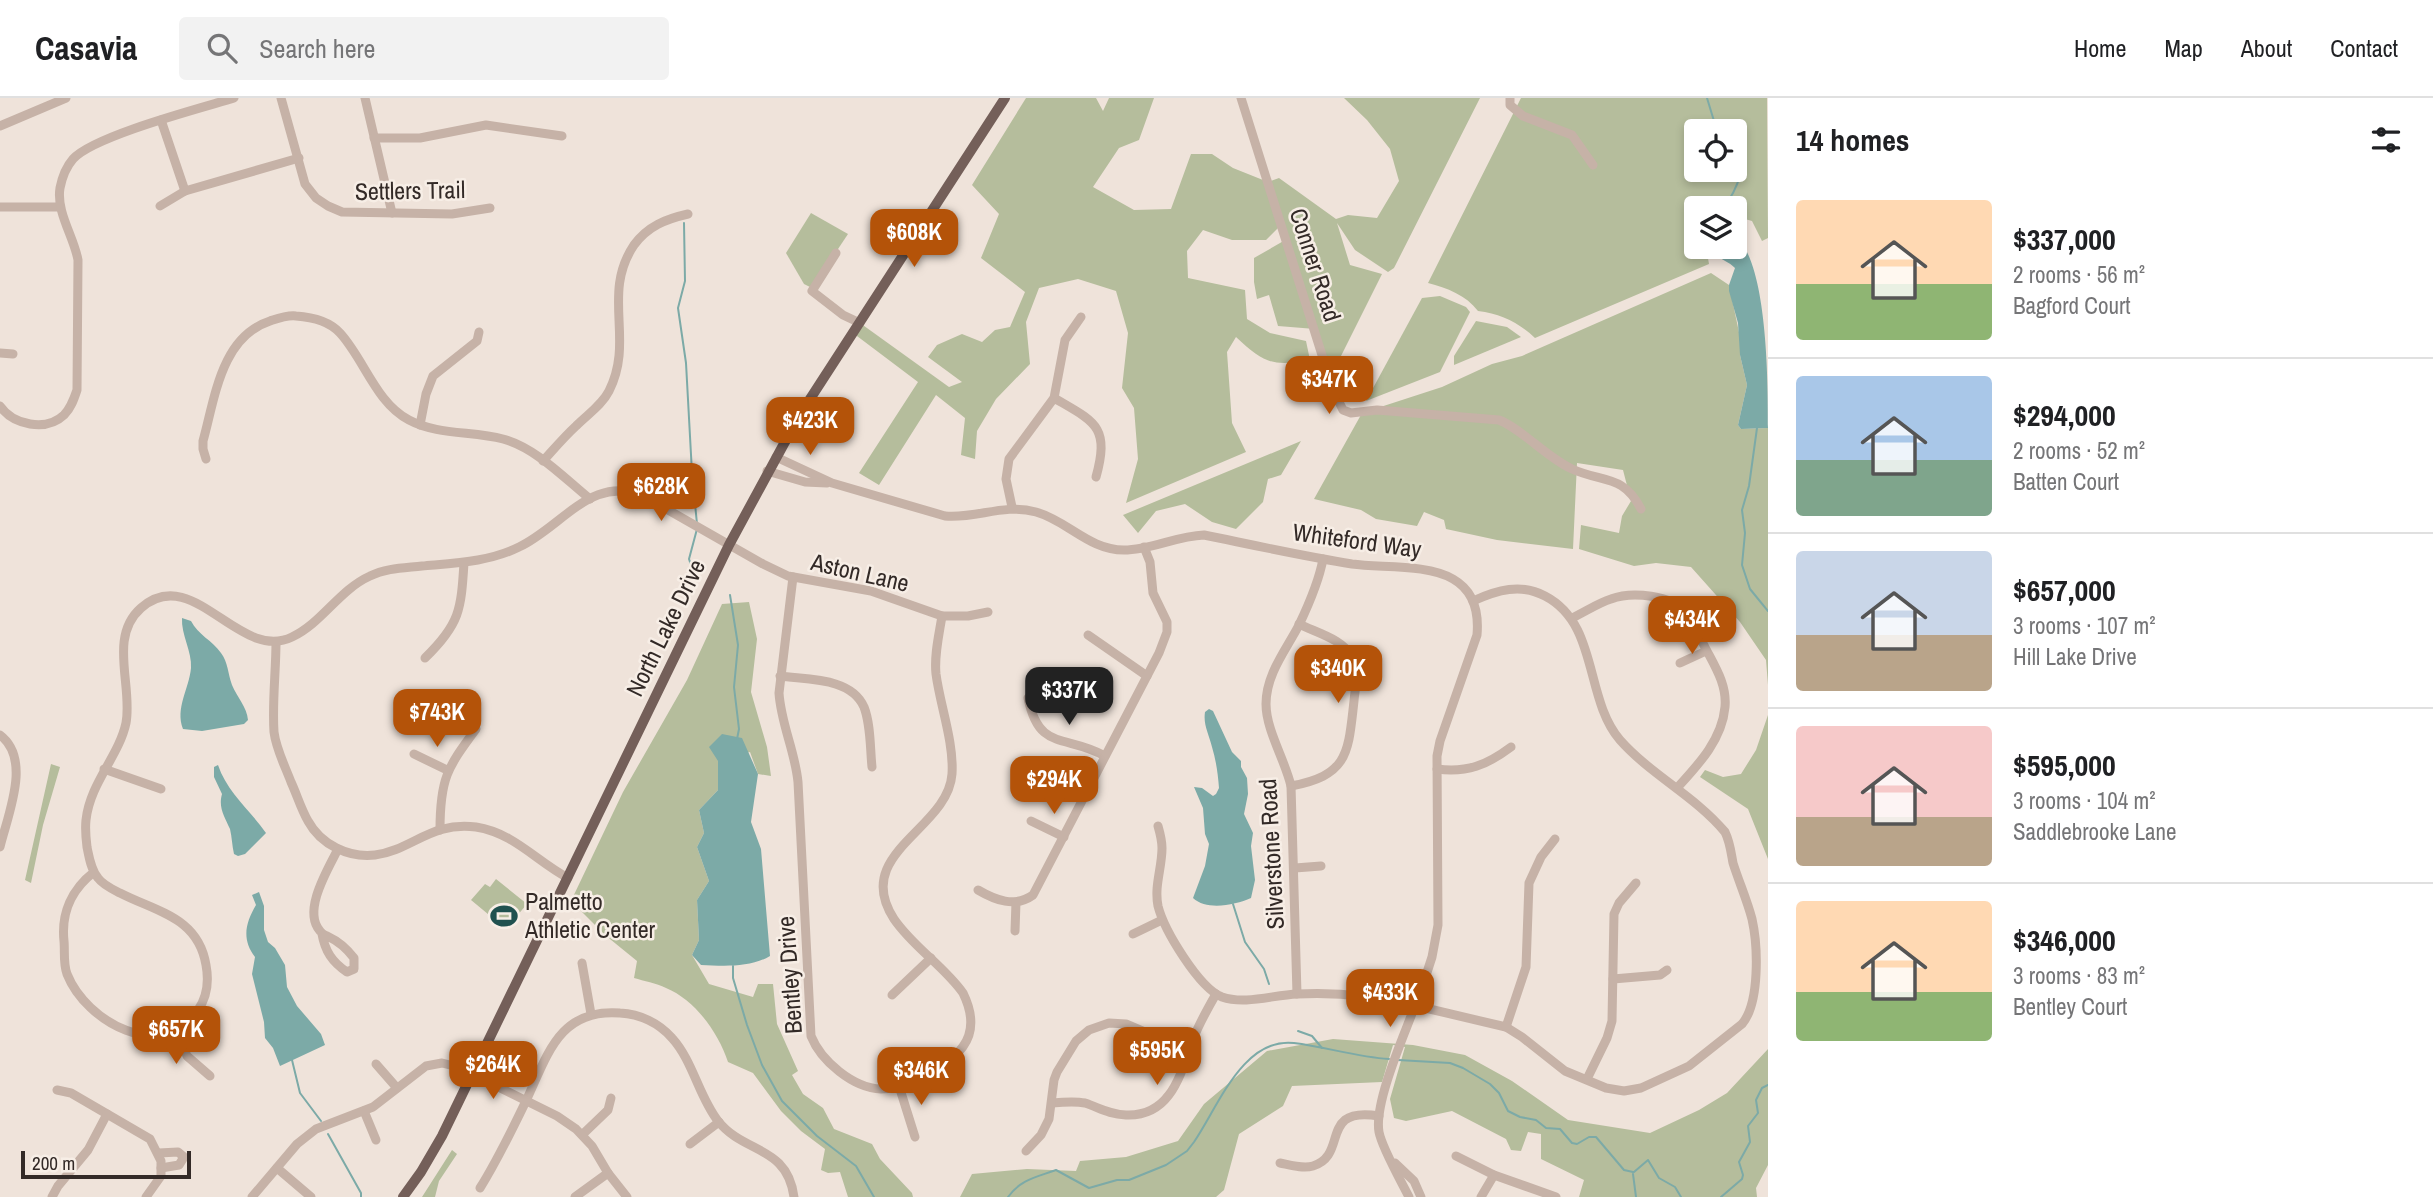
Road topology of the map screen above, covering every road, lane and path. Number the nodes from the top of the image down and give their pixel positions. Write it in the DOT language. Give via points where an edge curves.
graph roads {
  1 [pos="66,98"];
  2 [pos="234,98"];
  3 [pos="281,98"];
  4 [pos="365,98"];
  5 [pos="1005,98"];
  6 [pos="1241,98"];
  7 [pos="1510,98"];
  8 [pos="161,120"];
  9 [pos="0,126"];
  10 [pos="562,135"];
  11 [pos="374,138"];
  12 [pos="299,158"];
  13 [pos="1593,165"];
  14 [pos="185,191"];
  15 [pos="60,206"];
  16 [pos="160,206"];
  17 [pos="0,207"];
  18 [pos="490,208"];
  19 [pos="392,213"];
  20 [pos="688,214"];
  21 [pos="836,253"];
  22 [pos="1081,317"];
  23 [pos="860,323"];
  24 [pos="479,332"];
  25 [pos="0,353"];
  26 [pos="13,354"];
  27 [pos="1054,398"];
  28 [pos="0,405"];
  29 [pos="420,425"];
  30 [pos="776,457"];
  31 [pos="206,459"];
  32 [pos="543,461"];
  33 [pos="767,471"];
  34 [pos="1096,477"];
  35 [pos="832,483"];
  36 [pos="590,499"];
  37 [pos="1012,507"];
  38 [pos="1641,509"];
  39 [pos="729,545"];
  40 [pos="1144,547"];
  41 [pos="1323,559"];
  42 [pos="464,563"];
  43 [pos="793,577"];
  44 [pos="1474,601"];
  45 [pos="988,612"];
  46 [pos="942,616"];
  47 [pos="1573,618"];
  48 [pos="1299,624"];
  49 [pos="1088,635"];
  50 [pos="276,642"];
  51 [pos="1706,651"];
  52 [pos="425,658"];
  53 [pos="1680,663"];
  54 [pos="780,676"];
  55 [pos="1147,676"];
  56 [pos="1028,698"];
  57 [pos="476,729"];
  58 [pos="0,735"];
  59 [pos="1511,747"];
  60 [pos="414,754"];
  61 [pos="1105,756"];
  62 [pos="872,767"];
  63 [pos="104,769"];
  64 [pos="1437,769"];
  65 [pos="447,770"];
  66 [pos="1292,786"];
  67 [pos="161,789"];
  68 [pos="1677,789"];
  69 [pos="1031,821"];
  70 [pos="1158,827"];
  71 [pos="440,830"];
  72 [pos="1064,837"];
  73 [pos="1555,839"];
  74 [pos="0,847"];
  75 [pos="338,849"];
  76 [pos="1321,866"];
  77 [pos="1294,868"];
  78 [pos="94,872"];
  79 [pos="568,878"];
  80 [pos="1636,883"];
  81 [pos="978,890"];
  82 [pos="1016,902"];
  83 [pos="1162,920"];
  84 [pos="1015,931"];
  85 [pos="322,934"];
  86 [pos="1133,934"];
  87 [pos="932,958"];
  88 [pos="582,963"];
  89 [pos="1667,971"];
  90 [pos="1613,979"];
  91 [pos="1216,994"];
  92 [pos="1297,994"];
  93 [pos="892,995"];
  94 [pos="1415,1006"];
  95 [pos="591,1014"];
  96 [pos="1506,1027"];
  97 [pos="177,1030"];
  98 [pos="1189,1051"];
  99 [pos="376,1063"];
  100 [pos="473,1075"];
  101 [pos="210,1076"];
  102 [pos="1587,1079"];
  103 [pos="899,1086"];
  104 [pos="397,1088"];
  105 [pos="57,1090"];
  106 [pos="611,1098"];
  107 [pos="527,1100"];
  108 [pos="1052,1102"];
  109 [pos="364,1111"];
  110 [pos="107,1114"];
  111 [pos="1379,1116"];
  112 [pos="719,1122"];
  113 [pos="583,1134"];
  114 [pos="915,1137"];
  115 [pos="376,1140"];
  116 [pos="690,1144"];
  117 [pos="1026,1151"];
  118 [pos="159,1153"];
  119 [pos="1456,1156"];
  120 [pos="1391,1159"];
  121 [pos="1280,1163"];
  122 [pos="161,1168"];
  123 [pos="276,1168"];
  124 [pos="608,1173"];
  125 [pos="1494,1175"];
  126 [pos="480,1188"];
  127 [pos="52,1197"];
  128 [pos="146,1197"];
  129 [pos="252,1197"];
  130 [pos="311,1197"];
  131 [pos="403,1197"];
  132 [pos="575,1197"];
  133 [pos="627,1197"];
  134 [pos="794,1197"];
  135 [pos="1409,1197"];
  136 [pos="1421,1197"];
  137 [pos="1481,1197"];
  138 [pos="1556,1197"];
  1 -- 9 [label="street"];
  2 -- 8 [label="street"];
  3 -- 12 [label="street, Settlers Trail"];
  4 -- 11 [label="street"];
  5 -- 23 [label="main road, North Lake Drive"];
  6 -- 38 [label="street, Conner Road" via="1343,410 1499,419 1573,469 1627,487"];
  7 -- 13 [label="street" via="1510,104 1523,116 1572,135"];
  8 -- 14 [label="street"];
  8 -- 15 [label="street" via="91,147 75,158 64,173"];
  10 -- 11 [label="street" via="486,125 420,138"];
  11 -- 19 [label="street"];
  12 -- 14 [label="street"];
  12 -- 19 [label="street, Settlers Trail" via="305,184 328,206 342,212"];
  14 -- 16 [label="street"];
  15 -- 17 [label="street"];
  15 -- 28 [label="street" via="78,260 77,390 64,415 39,425 6,414"];
  18 -- 19 [label="street, Settlers Trail" via="452,214"];
  20 -- 32 [label="street" via="645,231 627,256 618,284 621,355 610,391"];
  21 -- 23 [label="street" via="813,291"];
  22 -- 27 [label="street" via="1065,340"];
  23 -- 30 [label="main road, North Lake Drive"];
  24 -- 29 [label="street" via="477,341 433,376"];
  25 -- 26 [label="street"];
  27 -- 34 [label="street" via="1096,427 1102,445"];
  27 -- 37 [label="street" via="1009,459 1006,479"];
  29 -- 31 [label="street" via="391,406 337,330 308,317 286,316 251,331 230,354 203,441"];
  29 -- 32 [label="street" via="505,440"];
  30 -- 33 [label="main road, North Lake Drive"];
  30 -- 35 [label="street, Whiteford Way"];
  32 -- 36 [label="street"];
  33 -- 35 [label="street, Whiteford Way" via="804,482"];
  33 -- 39 [label="main road, North Lake Drive"];
  35 -- 37 [label="street, Whiteford Way" via="945,516 964,517"];
  36 -- 39 [label="street, Aston Lane" via="603,492 636,492"];
  36 -- 42 [label="street, Aston Lane" via="536,539 494,557"];
  37 -- 40 [label="street, Whiteford Way" via="1045,515 1101,546"];
  39 -- 43 [label="street, Aston Lane"];
  39 -- 79 [label="main road, North Lake Drive"];
  40 -- 41 [label="street, Whiteford Way" via="1204,535"];
  40 -- 55 [label="street" via="1153,593 1167,622 1166,637"];
  41 -- 44 [label="street, Whiteford Way" via="1440,573 1459,583"];
  41 -- 48 [label="street, Silverstone Road"];
  42 -- 50 [label="street, Aston Lane" via="373,574 302,631"];
  42 -- 52 [label="street" via="456,621"];
  43 -- 46 [label="street, Aston Lane" via="871,591"];
  43 -- 54 [label="street, Bentley Drive"];
  44 -- 47 [label="street" via="1497,591 1535,591"];
  44 -- 64 [label="street" via="1477,635 1440,741"];
  45 -- 46 [label="street, Aston Lane"];
  46 -- 87 [label="street, Bentley Drive" via="935,667 952,761 950,785 937,811 895,853 885,885 894,919"];
  47 -- 51 [label="street" via="1623,596 1662,600 1689,615"];
  47 -- 68 [label="street" via="1610,726 1631,751"];
  48 -- 66 [label="street, Silverstone Road" via="1272,675 1266,704"];
  48 -- 66 [label="street" via="1336,641 1354,659 1357,671 1350,738 1342,761 1323,778"];
  49 -- 55 [label="street"];
  50 -- 63 [label="street" via="240,631 182,597 164,596 146,604 125,631 126,724"];
  50 -- 75 [label="street" via="276,741 308,821"];
  51 -- 53 [label="street"];
  51 -- 68 [label="street" via="1723,685 1723,717 1708,752"];
  54 -- 62 [label="street" via="836,684 855,694 865,710"];
  54 -- 103 [label="street, Bentley Drive" via="780,708 798,782 811,1036 821,1054 860,1084 879,1089"];
  55 -- 61 [label="street"];
  56 -- 61 [label="street" via="1032,719 1044,734"];
  57 -- 65 [label="street"];
  58 -- 74 [label="street" via="18,766"];
  59 -- 64 [label="street" via="1476,768"];
  60 -- 65 [label="street"];
  61 -- 72 [label="street"];
  63 -- 67 [label="street"];
  63 -- 78 [label="street" via="86,820"];
  64 -- 94 [label="street" via="1437,925 1432,957"];
  65 -- 71 [label="street"];
  66 -- 77 [label="street, Silverstone Road"];
  68 -- 102 [label="street" via="1729,839 1753,926 1752,1006 1742,1024 1689,1066 1641,1088 1614,1090"];
  69 -- 72 [label="street"];
  70 -- 83 [label="street" via="1163,846 1156,893"];
  71 -- 75 [label="street" via="373,855"];
  71 -- 79 [label="street" via="468,827 495,832"];
  72 -- 82 [label="street" via="1033,895"];
  73 -- 96 [label="street" via="1529,883 1526,967"];
  75 -- 85 [label="street" via="314,903"];
  76 -- 77 [label="street"];
  77 -- 92 [label="street, Silverstone Road"];
  78 -- 97 [label="street" via="105,885 183,923 200,944 207,969 205,995 194,1016"];
  78 -- 97 [label="street" via="76,888 64,923 64,964 76,992 94,1013 124,1030 151,1034"];
  79 -- 100 [label="main road, North Lake Drive"];
  80 -- 90 [label="street" via="1614,914"];
  81 -- 82 [label="street" via="999,901"];
  82 -- 84 [label="street"];
  83 -- 86 [label="street"];
  83 -- 91 [label="street" via="1196,975"];
  87 -- 93 [label="street"];
  87 -- 103 [label="street, Bentley Drive" via="963,993 970,1027 950,1061"];
  88 -- 95 [label="street"];
  89 -- 90 [label="street"];
  90 -- 102 [label="street" via="1610,1030"];
  91 -- 92 [label="street" via="1242,1000"];
  91 -- 98 [label="street"];
  92 -- 94 [label="street" via="1364,994"];
  94 -- 96 [label="street"];
  94 -- 111 [label="street"];
  95 -- 107 [label="street" via="551,1045"];
  95 -- 112 [label="street" via="631,1014 665,1031 679,1047"];
  96 -- 102 [label="street" via="1559,1067"];
  97 -- 101 [label="street" via="187,1056"];
  98 -- 108 [label="street" via="1173,1090 1148,1112 1107,1114 1085,1104"];
  98 -- 108 [label="street" via="1132,1026 1099,1026 1080,1037 1069,1051 1054,1080"];
  99 -- 104 [label="street"];
  100 -- 104 [label="street" via="448,1064 431,1064"];
  100 -- 107 [label="street"];
  100 -- 131 [label="main road, North Lake Drive" via="422,1172"];
  103 -- 114 [label="street"];
  104 -- 109 [label="street"];
  105 -- 110 [label="street"];
  106 -- 113 [label="street" via="608,1110"];
  107 -- 113 [label="street"];
  107 -- 126 [label="street"];
  108 -- 117 [label="street" via="1046,1127"];
  109 -- 115 [label="street"];
  109 -- 123 [label="street" via="316,1129"];
  110 -- 118 [label="street" via="150,1139"];
  110 -- 127 [label="street" via="88,1150"];
  111 -- 120 [label="street" via="1380,1138"];
  111 -- 121 [label="street" via="1347,1118 1322,1162 1307,1167"];
  112 -- 116 [label="street"];
  112 -- 134 [label="street" via="776,1160 786,1172"];
  113 -- 124 [label="street"];
  118 -- 122 [label="street"];
  118 -- 122 [label="street" via="178,1152 184,1157 179,1165"];
  119 -- 125 [label="street"];
  120 -- 135 [label="street"];
  120 -- 136 [label="street" via="1414,1181"];
  122 -- 128 [label="street"];
  123 -- 129 [label="street"];
  123 -- 130 [label="street"];
  124 -- 132 [label="street"];
  124 -- 133 [label="street"];
  125 -- 137 [label="street"];
  125 -- 138 [label="street"];
}
